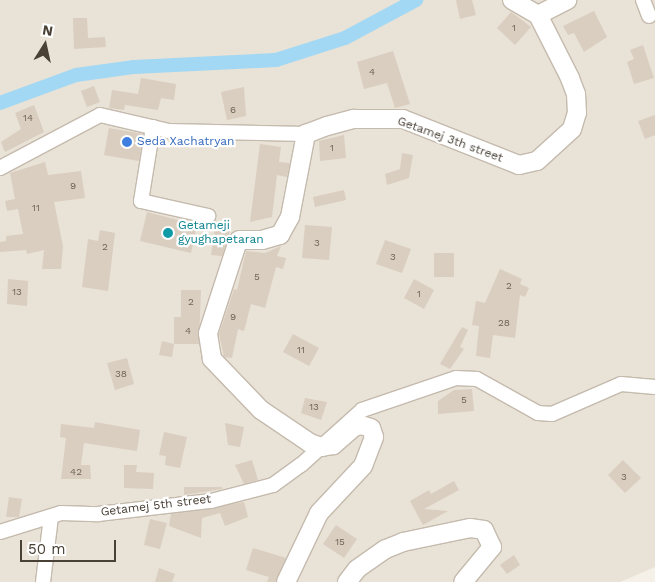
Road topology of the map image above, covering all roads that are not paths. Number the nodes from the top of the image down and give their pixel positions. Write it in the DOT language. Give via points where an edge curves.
graph roads {
  1 [pos="512,0"];
  2 [pos="567,0"];
  3 [pos="643,0"];
  4 [pos="538,15"];
  5 [pos="649,16"];
  6 [pos="153,127"];
  7 [pos="306,134"];
  8 [pos="0,168"];
  9 [pos="208,216"];
  10 [pos="655,387"];
  11 [pos="322,447"];
  12 [pos="51,517"];
  13 [pos="0,532"];
  14 [pos="43,582"];
  15 [pos="286,582"];
  16 [pos="347,582"];
  17 [pos="463,582"];
  1 -- 4 [label="street"];
  2 -- 4 [label="street"];
  3 -- 5 [label="street"];
  4 -- 7 [label="street, Getamej 3th street" via="570,78 576,94 577,113 572,129 537,161 519,164 402,119 354,119"];
  6 -- 7 [label="street, Getamej 3th street" via="169,131"];
  6 -- 8 [label="street, Getamej 3th street" via="111,116 92,117"];
  6 -- 9 [label="street" via="141,201"];
  7 -- 11 [label="street" via="290,216 280,235 262,240 239,240 208,334 208,348 212,359 261,410 293,434"];
  10 -- 11 [label="street, Getamej 5th street" via="621,384 552,414 538,413 476,379 456,378 362,410"];
  11 -- 12 [label="street, Getamej 5th street" via="273,485 211,501"];
  11 -- 15 [label="street" via="333,445 354,427 372,428 371,453 363,466 318,513"];
  12 -- 13 [label="street, Getamej 5th street"];
  12 -- 14 [label="street"];
  16 -- 17 [label="street" via="357,569 386,549 403,542 470,528 484,530 492,547"];
}
